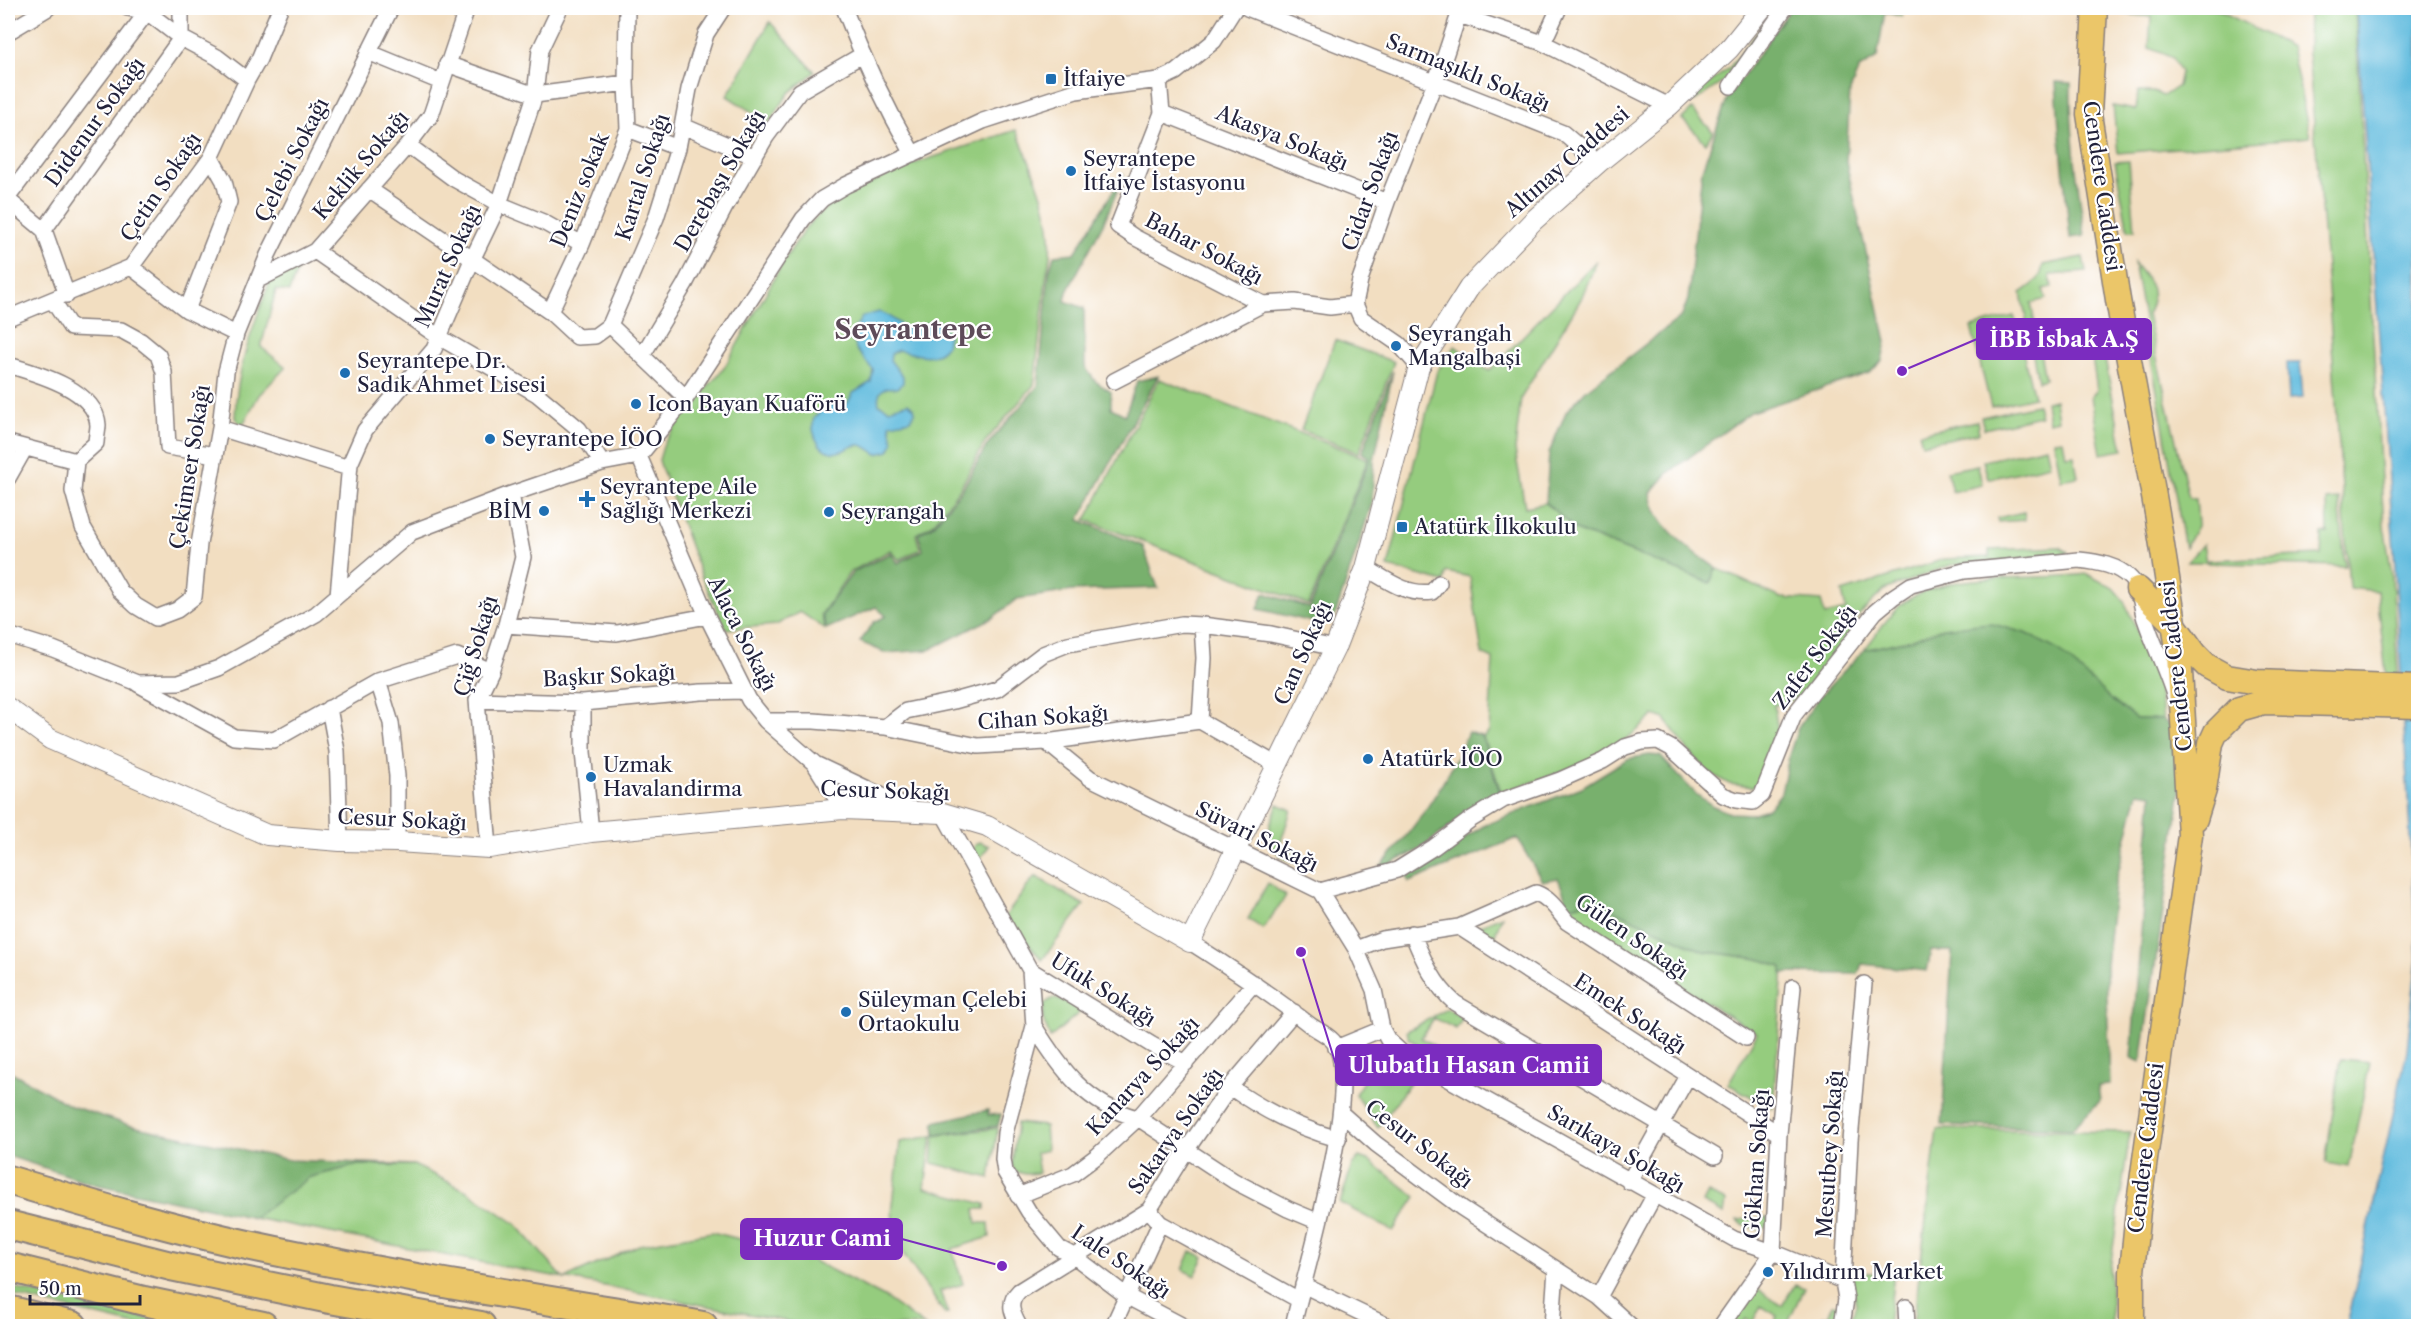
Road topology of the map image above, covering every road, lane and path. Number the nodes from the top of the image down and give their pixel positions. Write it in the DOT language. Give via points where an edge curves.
graph roads {
  1 [pos="48,8"];
  2 [pos="128,8"];
  3 [pos="181,8"];
  4 [pos="280,8"];
  5 [pos="392,8"];
  6 [pos="467,8"];
  7 [pos="560,8"];
  8 [pos="627,8"];
  9 [pos="723,8"];
  10 [pos="844,8"];
  11 [pos="1235,8"];
  12 [pos="1247,8"];
  13 [pos="1559,8"];
  14 [pos="1762,8"];
  15 [pos="1785,8"];
  16 [pos="2095,8"];
  17 [pos="1460,11"];
  18 [pos="147,12"];
  19 [pos="8,32"];
  20 [pos="181,38"];
  21 [pos="1543,44"];
  22 [pos="368,52"];
  23 [pos="862,55"];
  24 [pos="447,64"];
  25 [pos="247,80"];
  26 [pos="1159,80"];
  27 [pos="441,82"];
  28 [pos="1434,82"];
  29 [pos="626,83"];
  30 [pos="1731,86"];
  31 [pos="535,95"];
  32 [pos="1669,106"];
  33 [pos="1162,113"];
  34 [pos="683,126"];
  35 [pos="628,129"];
  36 [pos="408,145"];
  37 [pos="678,148"];
  38 [pos="913,154"];
  39 [pos="755,156"];
  40 [pos="211,158"];
  41 [pos="1598,163"];
  42 [pos="369,189"];
  43 [pos="8,199"];
  44 [pos="1387,202"];
  45 [pos="499,204"];
  46 [pos="44,230"];
  47 [pos="582,244"];
  48 [pos="315,251"];
  49 [pos="472,260"];
  50 [pos="131,267"];
  51 [pos="258,280"];
  52 [pos="60,298"];
  53 [pos="1263,304"];
  54 [pos="1355,304"];
  55 [pos="187,310"];
  56 [pos="550,312"];
  57 [pos="8,318"];
  58 [pos="610,325"];
  59 [pos="236,334"];
  60 [pos="439,337"];
  61 [pos="642,356"];
  62 [pos="8,365"];
  63 [pos="1419,368"];
  64 [pos="1114,381"];
  65 [pos="686,398"];
  66 [pos="220,428"];
  67 [pos="8,442"];
  68 [pos="25,448"];
  69 [pos="215,456"];
  70 [pos="639,456"];
  71 [pos="76,460"];
  72 [pos="602,463"];
  73 [pos="349,468"];
  74 [pos="8,478"];
  75 [pos="511,494"];
  76 [pos="1366,568"];
  77 [pos="1439,583"];
  78 [pos="2138,589"];
  79 [pos="338,595"];
  80 [pos="707,616"];
  81 [pos="2172,622"];
  82 [pos="506,625"];
  83 [pos="1202,625"];
  84 [pos="8,635"];
  85 [pos="1335,648"];
  86 [pos="491,671"];
  87 [pos="378,681"];
  88 [pos="138,684"];
  89 [pos="2418,688"];
  90 [pos="744,691"];
  91 [pos="2261,692"];
  92 [pos="477,700"];
  93 [pos="583,703"];
  94 [pos="2418,706"];
  95 [pos="8,708"];
  96 [pos="329,708"];
  97 [pos="766,721"];
  98 [pos="1200,721"];
  99 [pos="885,727"];
  100 [pos="2184,728"];
  101 [pos="1046,742"];
  102 [pos="814,763"];
  103 [pos="1277,765"];
  104 [pos="843,809"];
  105 [pos="915,812"];
  106 [pos="943,813"];
  107 [pos="591,831"];
  108 [pos="2190,835"];
  109 [pos="340,841"];
  110 [pos="397,842"];
  111 [pos="489,848"];
  112 [pos="1236,850"];
  113 [pos="1320,891"];
  114 [pos="1459,927"];
  115 [pos="1412,933"];
  116 [pos="1190,942"];
  117 [pos="1356,949"];
  118 [pos="1030,970"];
  119 [pos="1254,983"];
  120 [pos="1864,984"];
  121 [pos="1792,987"];
  122 [pos="1294,1012"];
  123 [pos="1034,1026"];
  124 [pos="1382,1029"];
  125 [pos="1746,1038"];
  126 [pos="1336,1048"];
  127 [pos="1186,1063"];
  128 [pos="1688,1076"];
  129 [pos="1230,1087"];
  130 [pos="1342,1114"];
  131 [pos="1138,1118"];
  132 [pos="1661,1125"];
  133 [pos="1779,1134"];
  134 [pos="1338,1138"];
  135 [pos="1187,1149"];
  136 [pos="1715,1156"];
  137 [pos="8,1180"];
  138 [pos="1629,1182"];
  139 [pos="1018,1196"];
  140 [pos="1654,1196"];
  141 [pos="1149,1210"];
  142 [pos="1319,1222"];
  143 [pos="1160,1223"];
  144 [pos="8,1225"];
  145 [pos="1773,1252"];
  146 [pos="1074,1256"];
  147 [pos="8,1267"];
  148 [pos="1556,1269"];
  149 [pos="1843,1281"];
  150 [pos="1301,1292"];
  151 [pos="1128,1297"];
  152 [pos="1599,1297"];
  153 [pos="1906,1307"];
  154 [pos="8,1310"];
  155 [pos="73,1326"];
  156 [pos="263,1326"];
  157 [pos="481,1326"];
  158 [pos="703,1326"];
  159 [pos="1019,1326"];
  160 [pos="1113,1326"];
  161 [pos="1183,1326"];
  162 [pos="1293,1326"];
  163 [pos="1388,1326"];
  164 [pos="1552,1326"];
  165 [pos="1631,1326"];
  166 [pos="1721,1326"];
  167 [pos="1842,1326"];
  168 [pos="1907,1326"];
  169 [pos="2132,1326"];
  1 -- 19 [label="street"];
  2 -- 18 [label="street"];
  3 -- 20 [label="street"];
  4 -- 25 [label="street, Çetin Sokağı"];
  5 -- 22 [label="street, Çelebi Sokağı"];
  6 -- 24 [label="street, Keklik Sokağı"];
  7 -- 31 [label="street, Murat Sokağı" via="540,50"];
  8 -- 29 [label="street, Deniz sokak"];
  9 -- 34 [label="street, Kartal Sokağı" via="706,34 689,88"];
  10 -- 23 [label="street"];
  11 -- 26 [label="street" via="1214,41 1176,72"];
  12 -- 28 [label="street, Sarmaşıklı Sokağı"];
  13 -- 21 [label="street"];
  14 -- 32 [label="street, Altınay Caddesi" via="1729,49"];
  15 -- 30 [label="street"];
  16 -- 81 [label="main road, Cendere Caddesi" via="2089,114"];
  17 -- 21 [label="street"];
  17 -- 28 [label="street, Cidar Sokağı"];
  18 -- 20 [label="street"];
  18 -- 43 [label="street"];
  20 -- 25 [label="street" via="217,57"];
  20 -- 46 [label="street, Didenur Sokağı"];
  21 -- 32 [label="street"];
  22 -- 27 [label="street"];
  22 -- 51 [label="street, Çelebi Sokağı"];
  23 -- 38 [label="street"];
  23 -- 39 [label="street, Derebaşı Sokağı" via="800,91"];
  24 -- 27 [label="street, Keklik Sokağı"];
  24 -- 31 [label="street"];
  25 -- 40 [label="street, Çetin Sokağı"];
  26 -- 33 [label="street, Bahar Sokağı"];
  26 -- 38 [label="street" via="1076,91 983,121"];
  27 -- 36 [label="street, Keklik Sokağı" via="431,115"];
  28 -- 41 [label="street, Sarmaşıklı Sokağı" via="1563,133"];
  28 -- 44 [label="street, Cidar Sokağı"];
  29 -- 31 [label="street"];
  29 -- 35 [label="street, Deniz sokak"];
  31 -- 45 [label="street, Murat Sokağı"];
  32 -- 41 [label="street, Altınay Caddesi"];
  33 -- 44 [label="street, Akasya Sokağı"];
  33 -- 53 [label="street, Bahar Sokağı" via="1118,226"];
  34 -- 37 [label="street, Kartal Sokağı"];
  34 -- 39 [label="street"];
  35 -- 37 [label="street"];
  35 -- 47 [label="street, Deniz sokak"];
  36 -- 42 [label="street, Keklik Sokağı"];
  36 -- 45 [label="street" via="453,179"];
  37 -- 58 [label="street, Kartal Sokağı" via="656,218"];
  38 -- 65 [label="street" via="822,199 803,219"];
  39 -- 61 [label="street, Derebaşı Sokağı"];
  40 -- 50 [label="street, Çetin Sokağı"];
  40 -- 55 [label="street" via="224,181 229,202"];
  41 -- 63 [label="street, Altınay Caddesi" via="1533,221 1469,288"];
  42 -- 48 [label="street, Keklik Sokağı"];
  42 -- 49 [label="street"];
  43 -- 46 [label="street"];
  44 -- 54 [label="street, Cidar Sokağı"];
  45 -- 47 [label="street"];
  45 -- 49 [label="street, Murat Sokağı"];
  46 -- 52 [label="street"];
  47 -- 56 [label="street, Deniz sokak"];
  48 -- 51 [label="street, Keklik Sokağı"];
  48 -- 60 [label="street"];
  49 -- 56 [label="street"];
  49 -- 60 [label="street, Murat Sokağı"];
  50 -- 52 [label="street, Çetin Sokağı"];
  50 -- 55 [label="street"];
  51 -- 59 [label="street, Çelebi Sokağı"];
  52 -- 57 [label="street, Çetin Sokağı"];
  52 -- 69 [label="street" via="70,328 121,330 158,355 164,372 168,447"];
  53 -- 54 [label="street, Bahar Sokağı"];
  53 -- 64 [label="street"];
  54 -- 63 [label="street" via="1361,318 1399,344"];
  55 -- 59 [label="street"];
  56 -- 58 [label="street" via="577,337 596,336"];
  58 -- 61 [label="street"];
  59 -- 66 [label="street, Çekimser Sokağı" via="226,372"];
  60 -- 72 [label="street" via="537,394 579,429"];
  60 -- 73 [label="street, Murat Sokağı" via="434,349 365,430"];
  61 -- 65 [label="street"];
  62 -- 71 [label="street" via="73,390 91,405 98,423 96,443"];
  63 -- 76 [label="street, Can Sokağı"];
  65 -- 70 [label="street"];
  66 -- 69 [label="street, Çekimser Sokağı"];
  66 -- 73 [label="street"];
  67 -- 68 [label="street"];
  68 -- 71 [label="street"];
  68 -- 74 [label="street"];
  69 -- 71 [label="street, Çekimser Sokağı" via="194,597 177,610 156,618 120,591 83,527 73,491"];
  70 -- 72 [label="street"];
  70 -- 80 [label="street, Alaca Sokağı"];
  72 -- 75 [label="street"];
  73 -- 79 [label="street, Murat Sokağı"];
  75 -- 79 [label="street" via="412,532"];
  75 -- 82 [label="street, Çiğ Sokağı" via="523,557"];
  76 -- 77 [label="street" via="1420,594 1432,592"];
  76 -- 85 [label="street, Can Sokağı"];
  78 -- 81 [label="main road"];
  78 -- 100 [label="street"];
  78 -- 113 [label="street, Zafer Sokağı" via="2131,579 2112,567 2079,560 1964,571 1911,585 1875,612 1794,715 1762,795 1753,802 1723,795 1671,748 1658,741 1642,742 1560,780 1503,800 1397,870"];
  79 -- 88 [label="street" via="316,614 219,668 179,682"];
  80 -- 82 [label="street" via="617,633"];
  80 -- 90 [label="street, Alaca Sokağı"];
  81 -- 91 [label="main road" via="2207,666"];
  81 -- 100 [label="main road, Cendere Caddesi" via="2179,655"];
  82 -- 86 [label="street, Çiğ Sokağı"];
  83 -- 85 [label="street"];
  83 -- 98 [label="street"];
  83 -- 99 [label="street" via="1182,624 1068,644 1042,654 997,689 906,711"];
  84 -- 88 [label="street"];
  85 -- 103 [label="street, Can Sokağı"];
  86 -- 87 [label="street" via="457,656"];
  86 -- 92 [label="street, Çiğ Sokağı"];
  87 -- 96 [label="street"];
  87 -- 110 [label="street" via="391,723 397,776"];
  88 -- 96 [label="street" via="234,737 274,740"];
  89 -- 91 [label="main road"];
  90 -- 93 [label="street, Başkır Sokağı"];
  90 -- 97 [label="street, Alaca Sokağı"];
  91 -- 94 [label="main road"];
  91 -- 108 [label="main road" via="2216,732"];
  92 -- 93 [label="street, Başkır Sokağı"];
  92 -- 111 [label="street, Çiğ Sokağı"];
  93 -- 107 [label="street" via="583,752"];
  95 -- 109 [label="street, Cesur Sokağı" via="50,739 267,835"];
  96 -- 109 [label="street" via="337,751"];
  97 -- 99 [label="street, Cihan Sokağı"];
  97 -- 102 [label="street, Alaca Sokağı"];
  98 -- 101 [label="street, Cihan Sokağı"];
  98 -- 103 [label="street"];
  99 -- 101 [label="street, Cihan Sokağı" via="978,746"];
  100 -- 108 [label="main road, Cendere Caddesi"];
  101 -- 112 [label="street, Süvari Sokağı" via="1090,778"];
  102 -- 104 [label="street, Alaca Sokağı"];
  102 -- 105 [label="street"];
  103 -- 112 [label="street, Can Sokağı"];
  104 -- 105 [label="street, Cesur Sokağı"];
  104 -- 107 [label="street, Cesur Sokağı"];
  105 -- 106 [label="street, Cesur Sokağı"];
  106 -- 116 [label="street, Cesur Sokağı" via="987,826"];
  106 -- 118 [label="street, Ufuk Sokağı"];
  107 -- 111 [label="street, Cesur Sokağı"];
  108 -- 169 [label="main road, Cendere Caddesi" via="2137,1220"];
  109 -- 110 [label="street, Cesur Sokağı"];
  110 -- 111 [label="street, Cesur Sokağı"];
  112 -- 113 [label="street, Süvari Sokağı"];
  112 -- 116 [label="street, Can Sokağı"];
  113 -- 117 [label="street, Süvari Sokağı"];
  114 -- 115 [label="street, Gülen Sokağı"];
  114 -- 125 [label="street, Gülen Sokağı" via="1527,895 1543,895 1567,922"];
  114 -- 128 [label="street, Emek Sokağı"];
  115 -- 117 [label="street, Gülen Sokağı"];
  115 -- 132 [label="street" via="1430,973 1455,1002"];
  116 -- 119 [label="street, Cesur Sokağı"];
  117 -- 124 [label="street, Süvari Sokağı" via="1374,990"];
  118 -- 123 [label="street, Ufuk Sokağı"];
  118 -- 127 [label="street, Ufuk Sokağı"];
  119 -- 122 [label="street, Cesur Sokağı"];
  119 -- 127 [label="street, Kanarya Sokağı"];
  120 -- 149 [label="street, Mesutbey Sokağı"];
  121 -- 133 [label="street, Gökhan Sokağı"];
  122 -- 126 [label="street, Cesur Sokağı" via="1332,1040"];
  122 -- 129 [label="street, Sakarya Sokağı"];
  123 -- 131 [label="street" via="1070,1078 1122,1114"];
  123 -- 139 [label="street, Lale Sokağı" via="1005,1133 1005,1172"];
  124 -- 126 [label="street"];
  124 -- 138 [label="street, Sarıkaya Sokağı" via="1402,1053"];
  126 -- 130 [label="street, Cesur Sokağı"];
  127 -- 131 [label="street, Kanarya Sokağı"];
  128 -- 132 [label="street"];
  128 -- 133 [label="street, Emek Sokağı"];
  129 -- 134 [label="street" via="1284,1120"];
  129 -- 135 [label="street, Sakarya Sokağı"];
  130 -- 134 [label="street"];
  130 -- 148 [label="street, Cesur Sokağı" via="1462,1208"];
  131 -- 135 [label="street"];
  131 -- 139 [label="street, Kanarya Sokağı" via="1073,1174"];
  132 -- 136 [label="street"];
  132 -- 138 [label="street"];
  133 -- 145 [label="street, Gökhan Sokağı"];
  134 -- 142 [label="street"];
  135 -- 141 [label="street, Sakarya Sokağı"];
  135 -- 142 [label="street" via="1251,1190"];
  137 -- 158 [label="highway" via="252,1246"];
  138 -- 140 [label="street, Sarıkaya Sokağı"];
  139 -- 146 [label="street, Lale Sokağı" via="1059,1248"];
  140 -- 145 [label="street, Sarıkaya Sokağı" via="1734,1239"];
  140 -- 152 [label="street"];
  141 -- 143 [label="street"];
  141 -- 146 [label="street, Sakarya Sokağı"];
  142 -- 150 [label="street"];
  143 -- 150 [label="street"];
  143 -- 151 [label="street, Sakarya Sokağı"];
  144 -- 157 [label="highway" via="203,1273"];
  145 -- 149 [label="street, Sarıkaya Sokağı"];
  145 -- 166 [label="street, Gökhan Sokağı"];
  146 -- 151 [label="street, Lale Sokağı"];
  146 -- 159 [label="street, Sakarya Sokağı" via="1013,1297 1012,1312"];
  147 -- 156 [label="highway"];
  148 -- 152 [label="street, Cesur Sokağı"];
  148 -- 164 [label="street"];
  149 -- 167 [label="street, Mesutbey Sokağı" via="1846,1299"];
  150 -- 162 [label="street"];
  150 -- 163 [label="street"];
  151 -- 160 [label="street, Sakarya Sokağı"];
  151 -- 161 [label="street, Lale Sokağı"];
  152 -- 165 [label="street, Cesur Sokağı"];
  153 -- 168 [label="street"];
  154 -- 155 [label="highway"];
}
